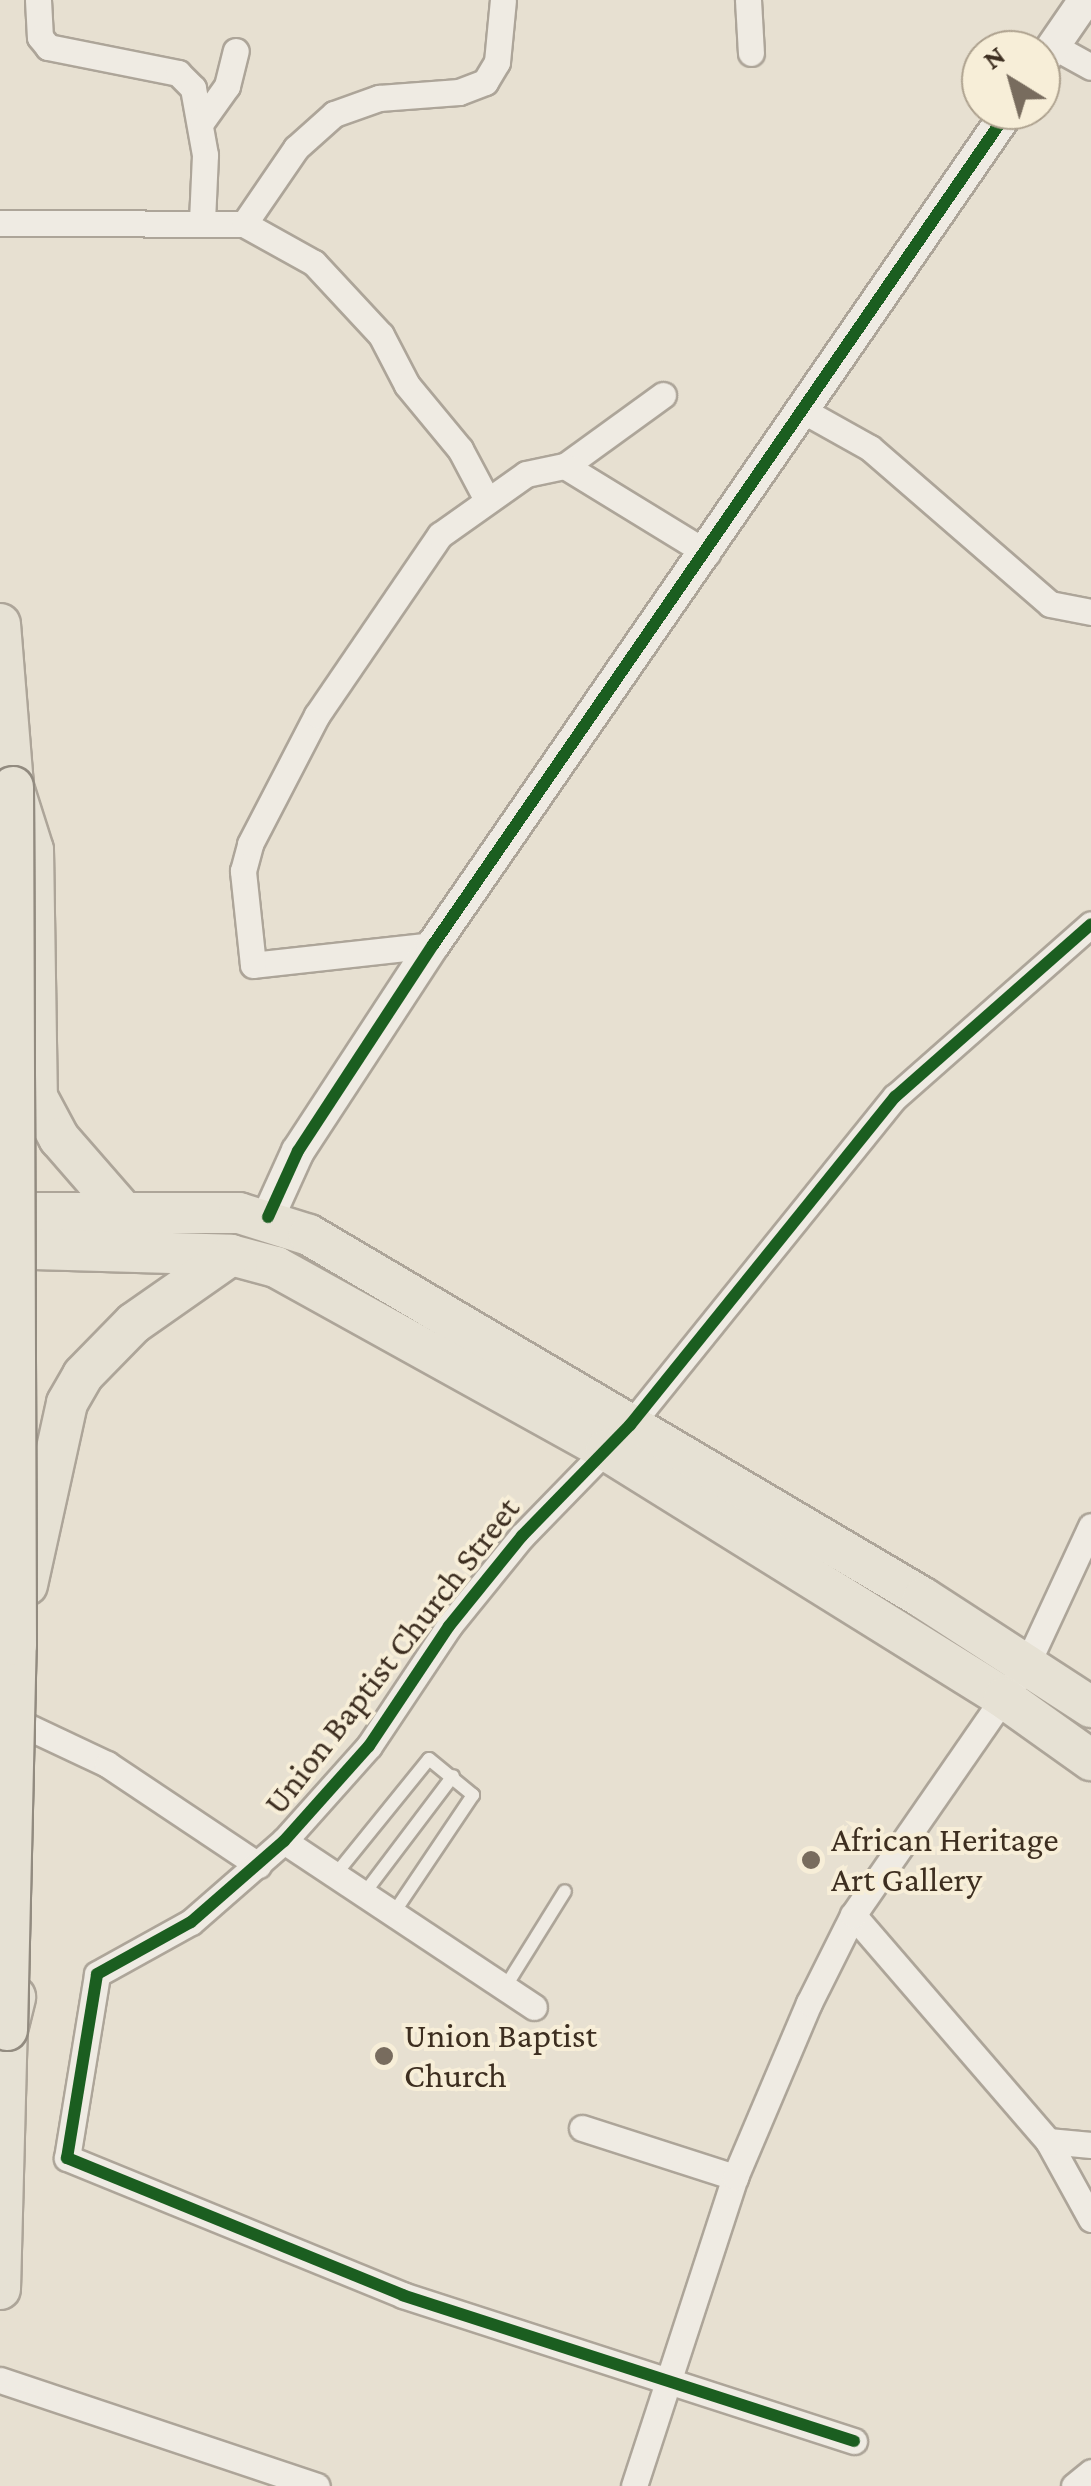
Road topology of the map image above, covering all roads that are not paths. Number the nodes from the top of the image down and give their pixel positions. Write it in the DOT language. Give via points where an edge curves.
graph roads {
  1 [pos="38,0"];
  2 [pos="503,0"];
  3 [pos="748,0"];
  4 [pos="1085,0"];
  5 [pos="1061,34"];
  6 [pos="236,51"];
  7 [pos="751,53"];
  8 [pos="1061,58"];
  9 [pos="1091,67"];
  10 [pos="202,121"];
  11 [pos="995,130"];
  12 [pos="202,222"];
  13 [pos="0,223"];
  14 [pos="244,224"];
  15 [pos="664,396"];
  16 [pos="802,410"];
  17 [pos="565,466"];
  18 [pos="486,498"];
  19 [pos="707,553"];
  20 [pos="1091,612"];
  21 [pos="0,624"];
  22 [pos="13,786"];
  23 [pos="1091,924"];
  24 [pos="432,945"];
  25 [pos="0,1213"];
  26 [pos="126,1215"];
  27 [pos="268,1218"];
  28 [pos="0,1248"];
  29 [pos="230,1254"];
  30 [pos="618,1437"];
  31 [pos="1091,1526"];
  32 [pos="1027,1664"];
  33 [pos="1004,1698"];
  34 [pos="1091,1707"];
  35 [pos="24,1725"];
  36 [pos="1091,1760"];
  37 [pos="453,1776"];
  38 [pos="284,1841"];
  39 [pos="258,1865"];
  40 [pos="335,1875"];
  41 [pos="565,1891"];
  42 [pos="363,1894"];
  43 [pos="392,1915"];
  44 [pos="853,1915"];
  45 [pos="504,1988"];
  46 [pos="534,2007"];
  47 [pos="7,2030"];
  48 [pos="582,2128"];
  49 [pos="1048,2141"];
  50 [pos="1091,2146"];
  51 [pos="735,2176"];
  52 [pos="1091,2219"];
  53 [pos="0,2288"];
  54 [pos="673,2378"];
  55 [pos="0,2380"];
  56 [pos="854,2441"];
  57 [pos="1091,2472"];
  58 [pos="317,2486"];
  59 [pos="634,2486"];
  60 [pos="1074,2486"];
  1 -- 10 [label="street" via="40,37 48,47 178,73 193,88"];
  2 -- 14 [label="street" via="497,62 485,82 459,92 378,98 334,114 296,148"];
  3 -- 7 [label="street"];
  4 -- 5 [label="street"];
  6 -- 10 [label="street" via="227,86"];
  8 -- 9 [label="street"];
  10 -- 12 [label="street"];
  11 -- 16 [label="street"];
  12 -- 13 [label="street"];
  12 -- 14 [label="street"];
  14 -- 18 [label="street" via="314,263 351,296 407,385 460,449"];
  15 -- 17 [label="street"];
  16 -- 19 [label="street"];
  16 -- 20 [label="street" via="870,448 1040,596"];
  17 -- 18 [label="street" via="526,474"];
  17 -- 19 [label="street"];
  18 -- 24 [label="street" via="440,536 317,715 243,870 253,965"];
  19 -- 24 [label="street"];
  21 -- 22 [label="main road"];
  22 -- 26 [label="main road" via="33,850 37,1097 59,1138"];
  22 -- 47 [label="main road, bridge" via="16,1645"];
  23 -- 30 [label="street, Union Baptist Church Street" via="895,1097"];
  24 -- 27 [label="street" via="298,1151"];
  25 -- 26 [label="main road"];
  26 -- 27 [label="main road"];
  27 -- 30 [label="main road" via="309,1234"];
  28 -- 29 [label="main road"];
  29 -- 30 [label="main road" via="340,1297"];
  29 -- 35 [label="main road" via="121,1334 67,1403 27,1560"];
  30 -- 32 [label="main road"];
  30 -- 33 [label="main road"];
  30 -- 38 [label="street, Union Baptist Church Street" via="522,1536 449,1626 380,1731"];
  31 -- 32 [label="street"];
  32 -- 33 [label="street"];
  32 -- 34 [label="main road"];
  33 -- 36 [label="main road"];
  33 -- 44 [label="street"];
  35 -- 39 [label="street" via="107,1764"];
  35 -- 47 [label="main road" via="22,1962"];
  37 -- 40 [label="lane" via="422,1761"];
  37 -- 42 [label="lane"];
  37 -- 43 [label="lane" via="471,1788 471,1800"];
  38 -- 39 [label="street, Union Baptist Church Street"];
  38 -- 40 [label="street"];
  39 -- 54 [label="street, Union Baptist Church Street" via="190,1922 97,1974 66,2158 402,2295"];
  40 -- 42 [label="street"];
  41 -- 45 [label="lane"];
  42 -- 43 [label="street"];
  43 -- 45 [label="street"];
  44 -- 49 [label="street"];
  44 -- 51 [label="street"];
  45 -- 46 [label="street"];
  47 -- 53 [label="main road"];
  48 -- 51 [label="street"];
  49 -- 50 [label="street"];
  49 -- 52 [label="street"];
  51 -- 54 [label="street"];
  54 -- 56 [label="street"];
  54 -- 59 [label="street"];
  55 -- 58 [label="street"];
  57 -- 60 [label="street"];
}
